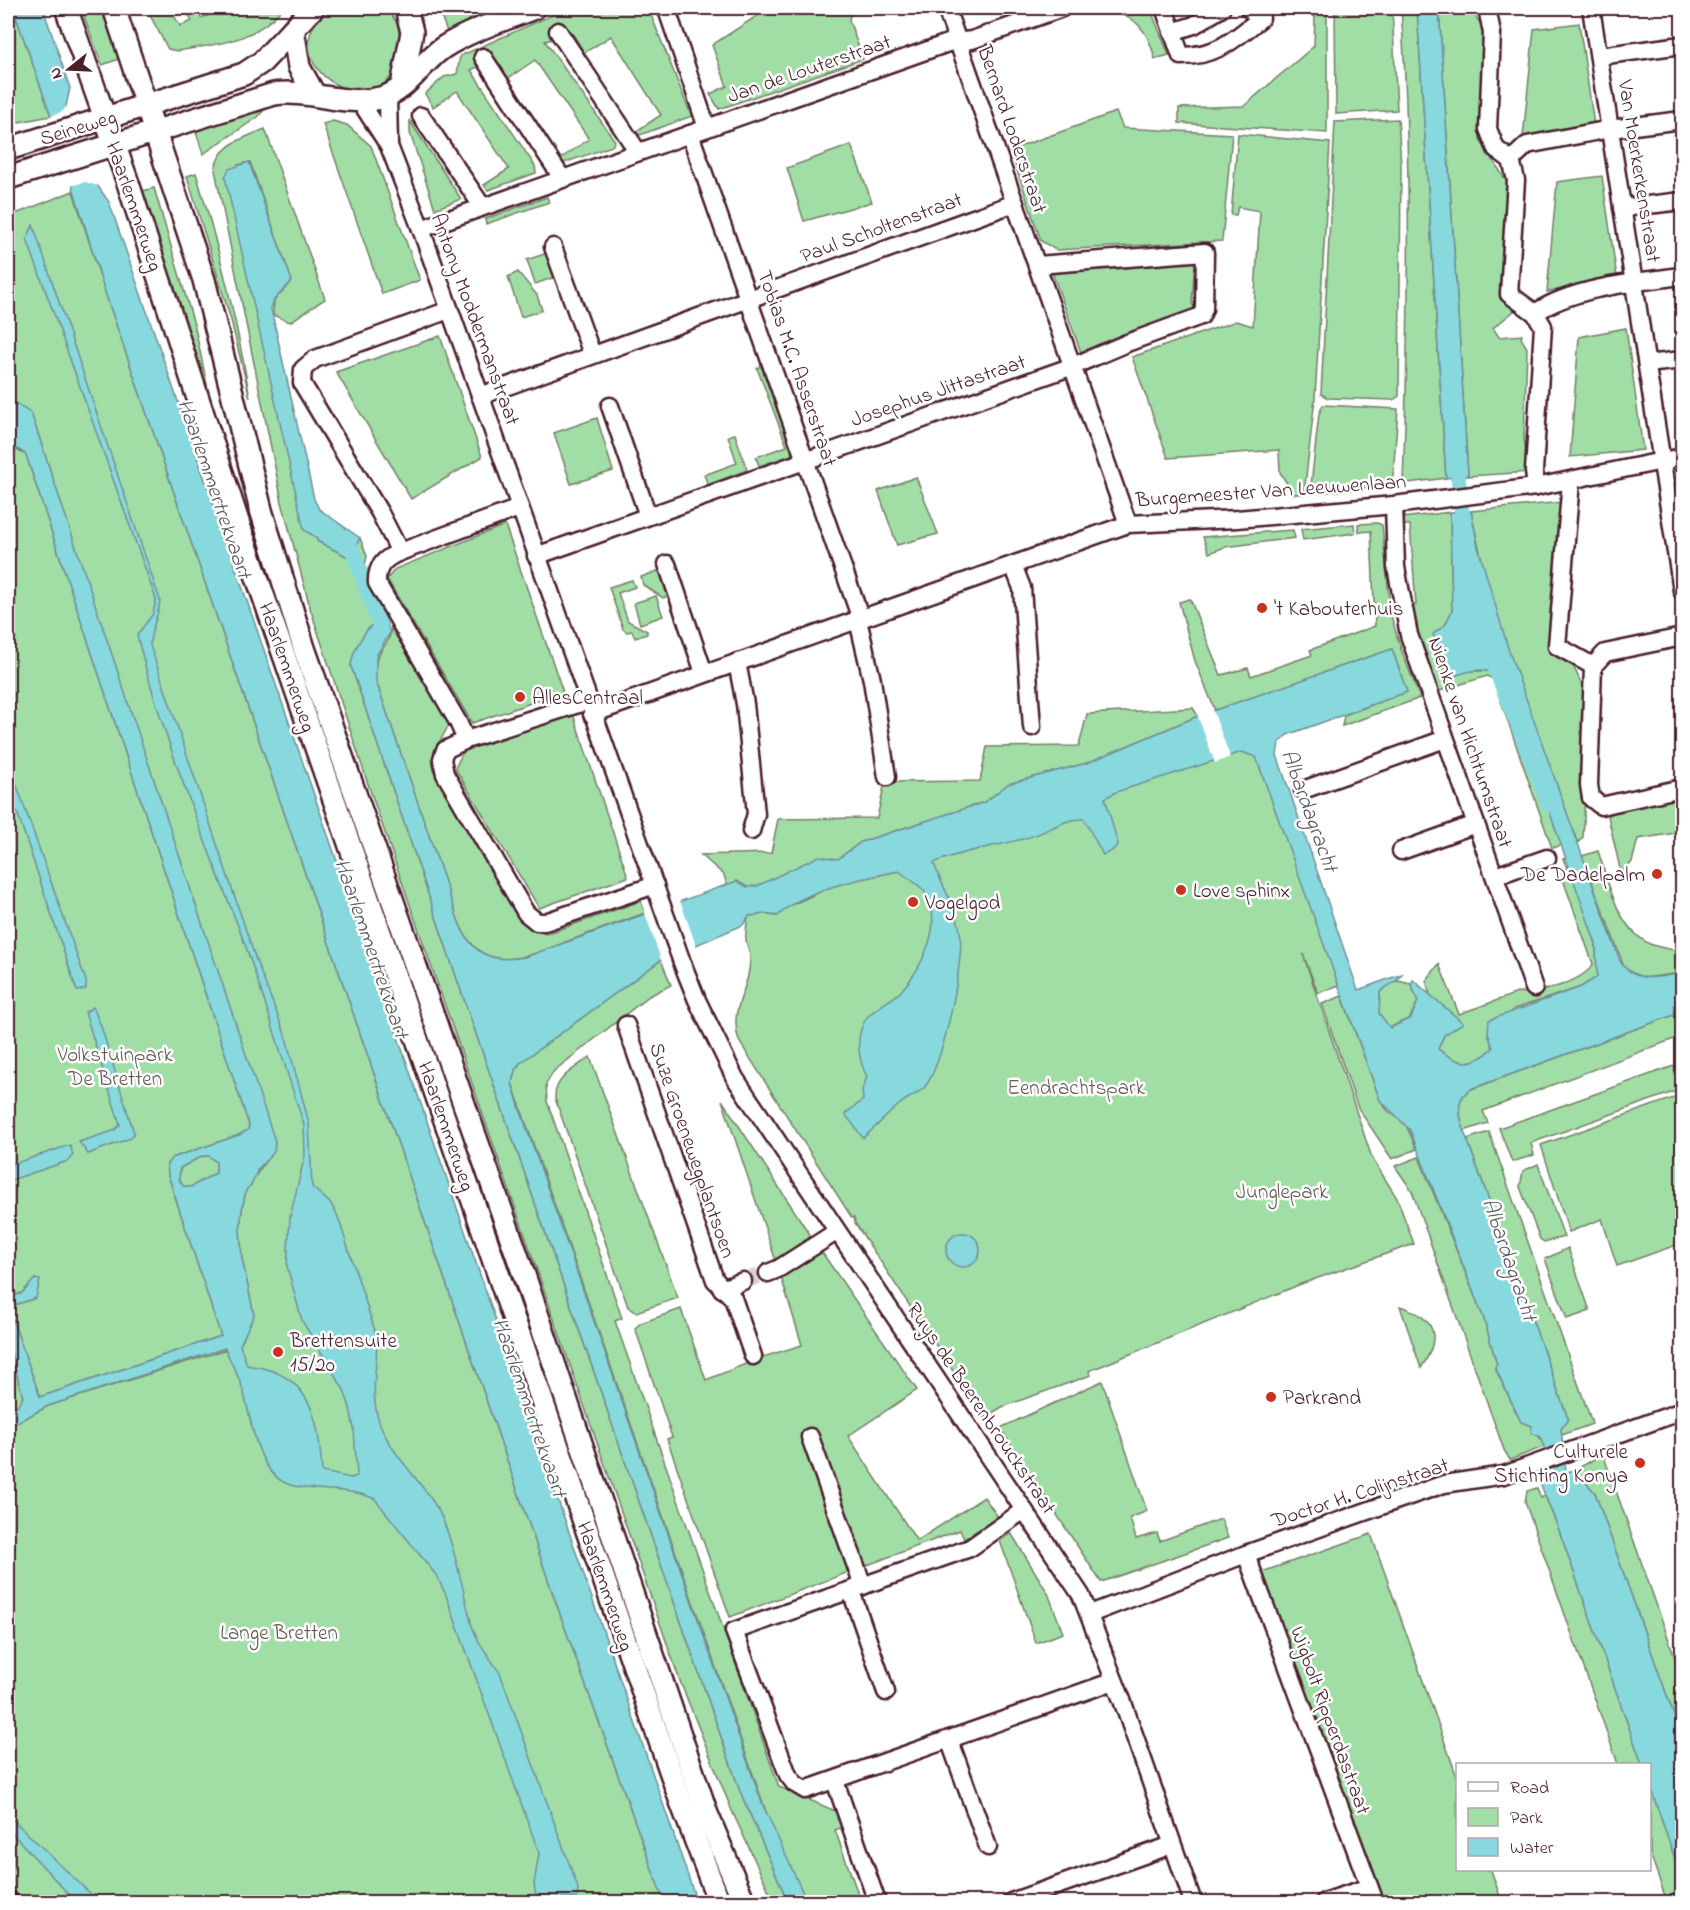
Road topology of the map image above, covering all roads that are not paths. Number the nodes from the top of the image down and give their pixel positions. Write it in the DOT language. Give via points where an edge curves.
graph roads {
  1 [pos="66,8"];
  2 [pos="114,8"];
  3 [pos="313,8"];
  4 [pos="406,8"];
  5 [pos="534,8"];
  6 [pos="946,8"];
  7 [pos="1062,8"];
  8 [pos="1164,8"];
  9 [pos="1222,8"];
  10 [pos="1248,8"];
  11 [pos="1487,8"];
  12 [pos="1592,8"];
  13 [pos="670,9"];
  14 [pos="293,29"];
  15 [pos="558,32"];
  16 [pos="1172,32"];
  17 [pos="958,42"];
  18 [pos="1683,45"];
  19 [pos="1599,56"];
  20 [pos="483,57"];
  21 [pos="395,91"];
  22 [pos="314,94"];
  23 [pos="360,101"];
  24 [pos="148,105"];
  25 [pos="421,116"];
  26 [pos="105,119"];
  27 [pos="1683,120"];
  28 [pos="707,128"];
  29 [pos="1610,129"];
  30 [pos="157,133"];
  31 [pos="690,134"];
  32 [pos="114,145"];
  33 [pos="389,146"];
  34 [pos="8,149"];
  35 [pos="638,152"];
  36 [pos="1511,160"];
  37 [pos="8,178"];
  38 [pos="562,178"];
  39 [pos="1683,201"];
  40 [pos="1015,203"];
  41 [pos="482,206"];
  42 [pos="1622,208"];
  43 [pos="420,229"];
  44 [pos="553,247"];
  45 [pos="1037,265"];
  46 [pos="1683,276"];
  47 [pos="1635,282"];
  48 [pos="750,298"];
  49 [pos="449,310"];
  50 [pos="1535,313"];
  51 [pos="592,354"];
  52 [pos="1683,360"];
  53 [pos="1647,364"];
  54 [pos="1073,366"];
  55 [pos="480,396"];
  56 [pos="610,406"];
  57 [pos="1683,457"];
  58 [pos="806,460"];
  59 [pos="1661,460"];
  60 [pos="1571,481"];
  61 [pos="1536,487"];
  62 [pos="1394,505"];
  63 [pos="519,508"];
  64 [pos="648,516"];
  65 [pos="1128,524"];
  66 [pos="400,552"];
  67 [pos="536,556"];
  68 [pos="667,564"];
  69 [pos="1013,565"];
  70 [pos="1683,591"];
  71 [pos="859,619"];
  72 [pos="1683,637"];
  73 [pos="737,662"];
  74 [pos="1593,666"];
  75 [pos="704,673"];
  76 [pos="590,707"];
  77 [pos="1032,727"];
  78 [pos="1445,739"];
  79 [pos="466,740"];
  80 [pos="887,777"];
  81 [pos="1683,788"];
  82 [pos="1303,790"];
  83 [pos="1476,824"];
  84 [pos="751,831"];
  85 [pos="1401,851"];
  86 [pos="1547,858"];
  87 [pos="1495,876"];
  88 [pos="657,890"];
  89 [pos="682,965"];
  90 [pos="1534,988"];
  91 [pos="626,1024"];
  92 [pos="836,1232"];
  93 [pos="768,1273"];
  94 [pos="743,1281"];
  95 [pos="722,1289"];
  96 [pos="753,1356"];
  97 [pos="1683,1411"];
  98 [pos="810,1437"];
  99 [pos="1024,1510"];
  100 [pos="1246,1554"];
  101 [pos="857,1588"];
  102 [pos="1090,1614"];
  103 [pos="1114,1681"];
  104 [pos="886,1692"];
  105 [pos="949,1739"];
  106 [pos="835,1780"];
  107 [pos="1172,1845"];
  108 [pos="988,1847"];
  109 [pos="1372,1895"];
  110 [pos="719,1902"];
  111 [pos="744,1902"];
  112 [pos="877,1902"];
  113 [pos="1011,1902"];
  114 [pos="1193,1902"];
  115 [pos="1324,1902"];
  1 -- 26 [label="main road, Haarlemmerweg"];
  2 -- 24 [label="main road, Haarlemmerweg"];
  3 -- 14 [label="main road, Seineweg"];
  4 -- 21 [label="main road" via="412,32"];
  5 -- 21 [label="main road" via="445,46"];
  6 -- 17 [label="street, Bernard Loderstraat"];
  7 -- 17 [label="street, Jan de Louterstraat"];
  8 -- 16 [label="street"];
  9 -- 16 [label="street" via="1194,25"];
  10 -- 16 [label="street" via="1261,18 1233,42 1203,56 1181,56"];
  11 -- 36 [label="street" via="1491,33 1488,129 1496,149"];
  12 -- 19 [label="street, Van Moerkerkenstraat"];
  13 -- 28 [label="street, Jan de Louterstraat"];
  14 -- 22 [label="main road" via="299,67"];
  14 -- 24 [label="main road, Seineweg" via="244,75"];
  15 -- 35 [label="street"];
  17 -- 28 [label="street, Jan de Louterstraat"];
  17 -- 40 [label="street, Bernard Loderstraat"];
  18 -- 19 [label="street"];
  19 -- 29 [label="street, Van Moerkerkenstraat"];
  20 -- 38 [label="street"];
  21 -- 23 [label="main road, Seineweg"];
  21 -- 33 [label="street, Antony Moddermanstraat"];
  22 -- 23 [label="main road, Seineweg"];
  22 -- 30 [label="main road, Seineweg" via="288,92 264,96"];
  23 -- 33 [label="street, Antony Moddermanstraat"];
  24 -- 26 [label="main road, Seineweg"];
  24 -- 30 [label="main road, Haarlemmerweg"];
  25 -- 41 [label="street"];
  26 -- 32 [label="main road, Haarlemmerweg"];
  26 -- 34 [label="main road, Seineweg"];
  27 -- 29 [label="street"];
  28 -- 31 [label="street, Jan de Louterstraat"];
  29 -- 36 [label="street" via="1527,145"];
  29 -- 42 [label="street, Van Moerkerkenstraat"];
  30 -- 32 [label="main road, Seineweg"];
  30 -- 111 [label="main road, Haarlemmerweg" via="204,280 261,510 304,648 523,1272 706,1814"];
  31 -- 35 [label="street, Jan de Louterstraat"];
  31 -- 48 [label="street, Tobias M.C. Asserstraat"];
  32 -- 37 [label="main road, Seineweg"];
  32 -- 110 [label="main road, Haarlemmerweg" via="242,534"];
  33 -- 43 [label="street, Antony Moddermanstraat"];
  35 -- 38 [label="street, Jan de Louterstraat"];
  36 -- 50 [label="street" via="1516,180 1509,294"];
  38 -- 41 [label="street, Jan de Louterstraat"];
  39 -- 42 [label="street"];
  40 -- 45 [label="street, Bernard Loderstraat"];
  40 -- 48 [label="street, Paul Scholtenstraat"];
  41 -- 43 [label="street, Jan de Louterstraat"];
  42 -- 47 [label="street, Van Moerkerkenstraat"];
  43 -- 49 [label="street, Antony Moddermanstraat"];
  44 -- 51 [label="street"];
  45 -- 54 [label="street, Bernard Loderstraat"];
  45 -- 54 [label="street" via="1205,252 1201,316"];
  46 -- 47 [label="street"];
  47 -- 50 [label="street" via="1554,300"];
  47 -- 53 [label="street, Van Moerkerkenstraat"];
  48 -- 51 [label="street, Paul Scholtenstraat"];
  48 -- 58 [label="street, Tobias M.C. Asserstraat"];
  49 -- 55 [label="street, Antony Moddermanstraat"];
  49 -- 66 [label="street" via="315,359 301,375 305,390"];
  50 -- 61 [label="street" via="1543,326"];
  51 -- 55 [label="street, Paul Scholtenstraat"];
  52 -- 53 [label="street"];
  53 -- 59 [label="street, Van Moerkerkenstraat"];
  54 -- 58 [label="street, Josephus Jittastraat"];
  54 -- 65 [label="street, Bernard Loderstraat"];
  55 -- 63 [label="street, Antony Moddermanstraat"];
  56 -- 64 [label="street"];
  57 -- 59 [label="street, Burgemeester Van Leeuwenlaan"];
  58 -- 64 [label="street, Josephus Jittastraat"];
  58 -- 71 [label="street, Tobias M.C. Asserstraat"];
  59 -- 60 [label="street, Burgemeester Van Leeuwenlaan"];
  59 -- 70 [label="street, Van Moerkerkenstraat"];
  60 -- 61 [label="street, Burgemeester Van Leeuwenlaan"];
  60 -- 74 [label="street" via="1557,646"];
  61 -- 62 [label="street, Burgemeester Van Leeuwenlaan"];
  62 -- 65 [label="street, Burgemeester Van Leeuwenlaan"];
  62 -- 78 [label="street, Nienke van Hichtumstraat" via="1396,567 1409,635"];
  63 -- 66 [label="street"];
  63 -- 67 [label="street, Antony Moddermanstraat"];
  64 -- 67 [label="street, Josephus Jittastraat"];
  65 -- 69 [label="street, Burgemeester Van Leeuwenlaan"];
  66 -- 79 [label="street" via="386,558 380,566 377,583"];
  67 -- 76 [label="street, Antony Moddermanstraat"];
  68 -- 75 [label="street"];
  69 -- 71 [label="street, Burgemeester Van Leeuwenlaan"];
  69 -- 77 [label="street" via="1022,588"];
  71 -- 73 [label="street, Burgemeester Van Leeuwenlaan"];
  71 -- 80 [label="street, Tobias M.C. Asserstraat"];
  72 -- 74 [label="street" via="1605,653"];
  73 -- 75 [label="street, Burgemeester Van Leeuwenlaan"];
  73 -- 84 [label="street" via="756,814"];
  74 -- 81 [label="street" via="1589,785 1592,798 1601,806"];
  75 -- 76 [label="street, Burgemeester Van Leeuwenlaan"];
  76 -- 79 [label="street"];
  76 -- 88 [label="street, Antony Moddermanstraat"];
  78 -- 82 [label="street"];
  78 -- 83 [label="street, Nienke van Hichtumstraat"];
  79 -- 88 [label="street" via="445,750 445,774 526,914 544,922"];
  83 -- 85 [label="street"];
  83 -- 87 [label="street, Nienke van Hichtumstraat"];
  86 -- 87 [label="street"];
  87 -- 90 [label="street, Nienke van Hichtumstraat"];
  88 -- 89 [label="street, Antony Moddermanstraat"];
  89 -- 92 [label="street, Ruys de Beerenbrouckstraat" via="727,1065"];
  91 -- 95 [label="street, Suze Groenewegplantsoen" via="715,1280"];
  92 -- 93 [label="street"];
  92 -- 99 [label="street, Ruys de Beerenbrouckstraat"];
  94 -- 95 [label="street, Suze Groenewegplantsoen"];
  95 -- 96 [label="street, Suze Groenewegplantsoen" via="733,1298"];
  97 -- 100 [label="street, Doctor H. Colijnstraat" via="1504,1475 1444,1484"];
  98 -- 101 [label="street"];
  99 -- 101 [label="street" via="970,1548"];
  99 -- 102 [label="street, Ruys de Beerenbrouckstraat"];
  100 -- 102 [label="street, Doctor H. Colijnstraat"];
  100 -- 109 [label="street, Wigbolt Ripperdastraat"];
  101 -- 104 [label="street"];
  101 -- 106 [label="street" via="734,1631 788,1775 805,1790"];
  102 -- 103 [label="street, Ruys de Beerenbrouckstraat"];
  103 -- 105 [label="street"];
  103 -- 107 [label="street, Ruys de Beerenbrouckstraat"];
  105 -- 106 [label="street"];
  105 -- 108 [label="street"];
  106 -- 112 [label="street"];
  107 -- 113 [label="street"];
  107 -- 114 [label="street, Ruys de Beerenbrouckstraat"];
  109 -- 115 [label="street"];
}
